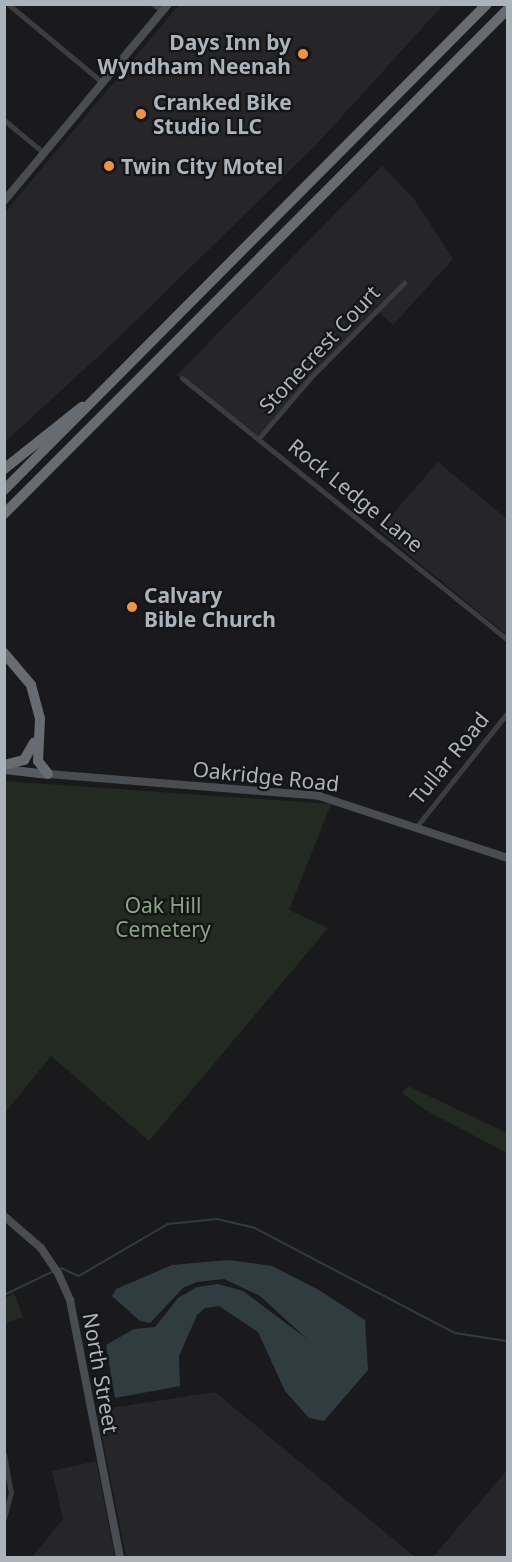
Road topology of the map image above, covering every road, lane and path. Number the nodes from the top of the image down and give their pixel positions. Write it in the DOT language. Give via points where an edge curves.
graph roads {
  1 [pos="8,4"];
  2 [pos="153,4"];
  3 [pos="486,4"];
  4 [pos="165,8"];
  5 [pos="507,9"];
  6 [pos="103,83"];
  7 [pos="4,120"];
  8 [pos="44,153"];
  9 [pos="4,201"];
  10 [pos="404,283"];
  11 [pos="182,378"];
  12 [pos="87,404"];
  13 [pos="259,438"];
  14 [pos="4,469"];
  15 [pos="4,490"];
  16 [pos="4,514"];
  17 [pos="507,640"];
  18 [pos="4,653"];
  19 [pos="507,712"];
  20 [pos="38,713"];
  21 [pos="4,767"];
  22 [pos="4,774"];
  23 [pos="48,774"];
  24 [pos="417,826"];
  25 [pos="507,858"];
  26 [pos="4,1216"];
  27 [pos="4,1454"];
  28 [pos="4,1519"];
  29 [pos="120,1557"];
  1 -- 6 [label="street"];
  2 -- 4 [label="street"];
  3 -- 12 [label="highway"];
  4 -- 6 [label="street"];
  5 -- 16 [label="highway"];
  6 -- 8 [label="street"];
  7 -- 8 [label="street"];
  8 -- 9 [label="street"];
  10 -- 13 [label="street, Stonecrest Court" via="310,378"];
  11 -- 13 [label="street, Rock Ledge Lane"];
  12 -- 14 [label="highway" via="73,411"];
  12 -- 15 [label="highway"];
  13 -- 17 [label="street, Rock Ledge Lane"];
  18 -- 20 [label="highway" via="31,686"];
  19 -- 24 [label="street, Tullar Road"];
  20 -- 21 [label="highway" via="31,753"];
  20 -- 23 [label="highway" via="38,761"];
  21 -- 23 [label="main road"];
  22 -- 23 [label="main road"];
  23 -- 24 [label="street, Oakridge Road" via="319,796"];
  24 -- 25 [label="street, Oakridge Road"];
  26 -- 29 [label="street, North Street" via="46,1254 70,1300"];
  27 -- 28 [label="street" via="11,1492"];
}
